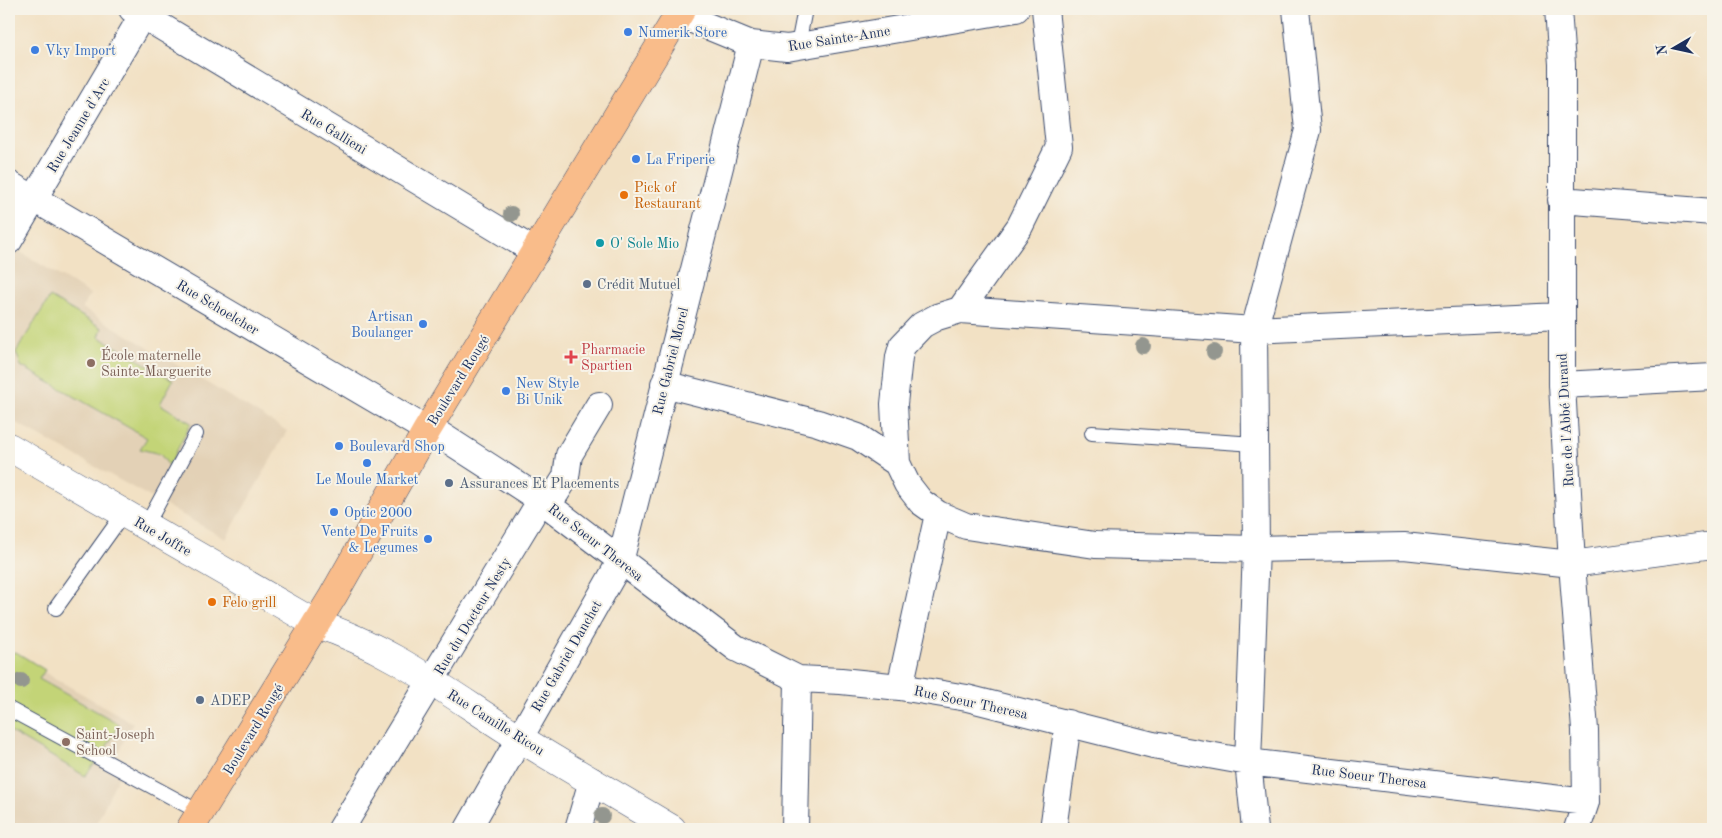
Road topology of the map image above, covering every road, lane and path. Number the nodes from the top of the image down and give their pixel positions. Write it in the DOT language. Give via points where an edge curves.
graph roads {
  1 [pos="804,9"];
  2 [pos="1016,9"];
  3 [pos="1045,9"];
  4 [pos="1296,9"];
  5 [pos="1558,9"];
  6 [pos="140,11"];
  7 [pos="676,11"];
  8 [pos="750,44"];
  9 [pos="798,45"];
  10 [pos="9,184"];
  11 [pos="34,198"];
  12 [pos="1561,200"];
  13 [pos="1713,212"];
  14 [pos="9,241"];
  15 [pos="536,252"];
  16 [pos="960,310"];
  17 [pos="1560,316"];
  18 [pos="1254,330"];
  19 [pos="1713,377"];
  20 [pos="664,384"];
  21 [pos="1562,384"];
  22 [pos="894,404"];
  23 [pos="599,405"];
  24 [pos="427,430"];
  25 [pos="1092,433"];
  26 [pos="196,434"];
  27 [pos="858,437"];
  28 [pos="1255,444"];
  29 [pos="9,447"];
  30 [pos="898,463"];
  31 [pos="541,500"];
  32 [pos="938,514"];
  33 [pos="135,520"];
  34 [pos="1713,545"];
  35 [pos="1256,549"];
  36 [pos="620,562"];
  37 [pos="1572,564"];
  38 [pos="56,608"];
  39 [pos="316,624"];
  40 [pos="798,679"];
  41 [pos="432,681"];
  42 [pos="900,687"];
  43 [pos="9,709"];
  44 [pos="1068,723"];
  45 [pos="519,738"];
  46 [pos="1248,762"];
  47 [pos="592,781"];
  48 [pos="196,821"];
  49 [pos="1582,821"];
  50 [pos="341,829"];
  51 [pos="468,829"];
  52 [pos="578,829"];
  53 [pos="672,829"];
  54 [pos="796,829"];
  55 [pos="1053,829"];
  56 [pos="1254,829"];
  1 -- 9 [label="lane"];
  2 -- 9 [label="street, Rue Sainte-Anne"];
  3 -- 16 [label="street" via="1060,147 1020,226"];
  4 -- 18 [label="street" via="1308,130"];
  5 -- 12 [label="street, Rue de l'Abbé Durand" via="1562,64"];
  6 -- 11 [label="street, Rue Jeanne d'Arc"];
  6 -- 15 [label="street, Rue Gallieni"];
  7 -- 8 [label="street, Rue Sainte-Anne"];
  7 -- 15 [label="main road, Boulevard Rougé"];
  8 -- 9 [label="street, Rue Sainte-Anne" via="787,48"];
  8 -- 20 [label="street, Rue Gabriel Morel"];
  10 -- 11 [label="street, Rue Schoelcher"];
  11 -- 14 [label="street, Rue Jeanne d'Arc"];
  11 -- 24 [label="street, Rue Schoelcher"];
  12 -- 13 [label="street"];
  12 -- 17 [label="street, Rue de l'Abbé Durand"];
  15 -- 24 [label="main road, Boulevard Rougé"];
  16 -- 18 [label="street"];
  16 -- 22 [label="street" via="922,325 902,346"];
  17 -- 18 [label="street"];
  17 -- 21 [label="street, Rue de l'Abbé Durand"];
  18 -- 28 [label="street"];
  19 -- 21 [label="street"];
  20 -- 27 [label="street" via="818,423"];
  20 -- 36 [label="street, Rue Gabriel Morel"];
  21 -- 37 [label="street, Rue de l'Abbé Durand"];
  22 -- 27 [label="street" via="884,421 873,431"];
  22 -- 30 [label="street"];
  23 -- 31 [label="street, Rue du Docteur Nesty" via="568,455 566,477 556,493"];
  24 -- 31 [label="street, Rue Soeur Theresa" via="442,436"];
  24 -- 39 [label="main road, Boulevard Rougé"];
  25 -- 28 [label="lane"];
  26 -- 33 [label="lane"];
  27 -- 30 [label="street"];
  28 -- 35 [label="street"];
  29 -- 33 [label="street, Rue Joffre"];
  30 -- 32 [label="street" via="906,484 921,502"];
  31 -- 36 [label="street, Rue Soeur Theresa"];
  31 -- 41 [label="street, Rue du Docteur Nesty"];
  32 -- 35 [label="street" via="966,526 1094,545"];
  32 -- 42 [label="street"];
  33 -- 38 [label="lane"];
  33 -- 39 [label="street, Rue Joffre"];
  34 -- 37 [label="street"];
  35 -- 37 [label="street" via="1404,546"];
  35 -- 46 [label="street"];
  36 -- 40 [label="street, Rue Soeur Theresa" via="736,648"];
  36 -- 45 [label="street, Rue Gabriel Danchet"];
  37 -- 49 [label="street, Rue de l'Abbé Durand" via="1585,730"];
  39 -- 41 [label="street, Rue Camille Ricou" via="346,634"];
  39 -- 48 [label="main road, Boulevard Rougé"];
  40 -- 42 [label="street, Rue Soeur Theresa"];
  40 -- 54 [label="street"];
  41 -- 45 [label="street, Rue Camille Ricou"];
  41 -- 50 [label="street, Rue du Docteur Nesty"];
  42 -- 44 [label="street, Rue Soeur Theresa" via="968,698"];
  43 -- 48 [label="lane"];
  44 -- 46 [label="street, Rue Soeur Theresa" via="1153,745"];
  44 -- 55 [label="street"];
  45 -- 47 [label="street, Rue Camille Ricou"];
  45 -- 51 [label="street, Rue Gabriel Danchet"];
  46 -- 49 [label="street, Rue Soeur Theresa"];
  46 -- 56 [label="street"];
  47 -- 52 [label="street"];
  47 -- 53 [label="street, Rue Camille Ricou"];
}
